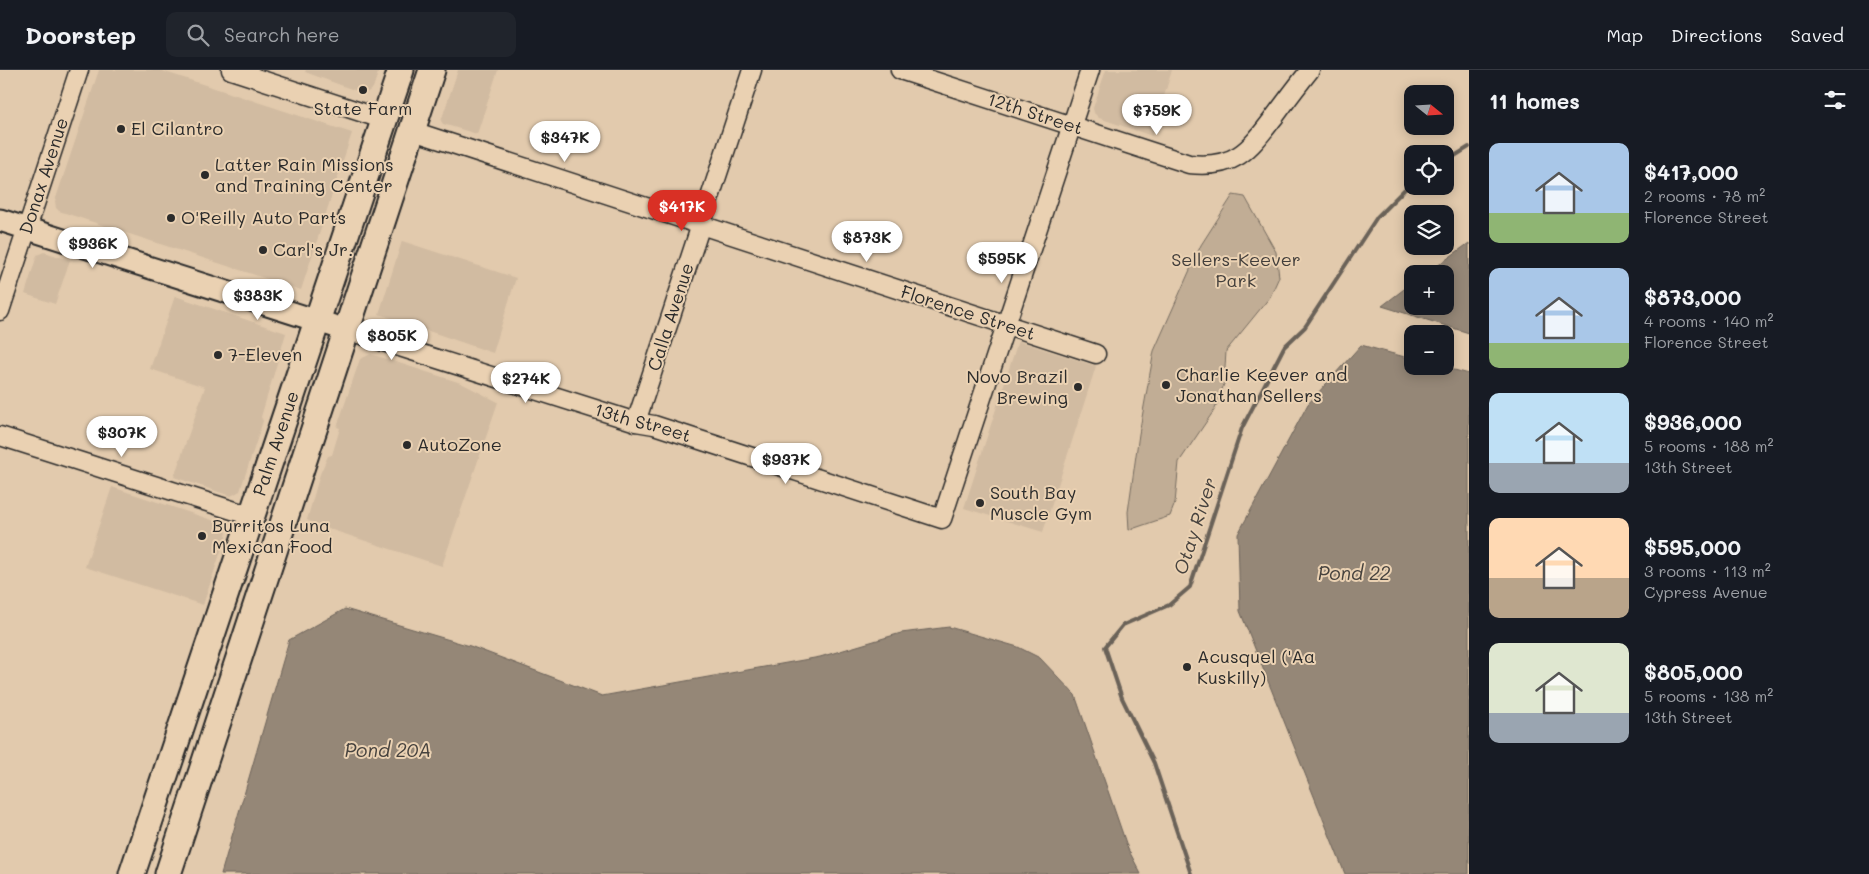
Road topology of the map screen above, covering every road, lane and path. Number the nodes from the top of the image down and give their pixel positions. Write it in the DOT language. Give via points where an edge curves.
graph roads {
  1 [pos="79,70"];
  2 [pos="231,70"];
  3 [pos="401,70"];
  4 [pos="432,70"];
  5 [pos="752,70"];
  6 [pos="900,70"];
  7 [pos="1090,70"];
  8 [pos="1310,70"];
  9 [pos="385,120"];
  10 [pos="1072,126"];
  11 [pos="413,131"];
  12 [pos="0,220"];
  13 [pos="701,225"];
  14 [pos="27,228"];
  15 [pos="0,311"];
  16 [pos="317,321"];
  17 [pos="1006,325"];
  18 [pos="346,330"];
  19 [pos="1096,354"];
  20 [pos="636,422"];
  21 [pos="0,436"];
  22 [pos="251,516"];
  23 [pos="132,874"];
  24 [pos="168,874"];
  1 -- 14 [label="street, Donax Avenue"];
  2 -- 9 [label="street"];
  3 -- 9 [label="highway, Palm Avenue"];
  4 -- 11 [label="highway, Palm Avenue"];
  5 -- 13 [label="street, Calla Avenue"];
  6 -- 10 [label="street, 12th Street"];
  7 -- 10 [label="street"];
  8 -- 10 [label="street, 12th Street" via="1250,149 1229,160 1190,164"];
  9 -- 16 [label="highway, Palm Avenue"];
  10 -- 17 [label="street"];
  11 -- 13 [label="street, Florence Street"];
  11 -- 18 [label="highway, Palm Avenue"];
  12 -- 14 [label="main road, 13th Street"];
  13 -- 17 [label="street, Florence Street"];
  13 -- 20 [label="street, Calla Avenue"];
  14 -- 15 [label="street, Donax Avenue"];
  14 -- 16 [label="main road, 13th Street"];
  16 -- 18 [label="main road, 13th Street"];
  16 -- 22 [label="highway, Palm Avenue"];
  17 -- 19 [label="street, Florence Street"];
  17 -- 20 [label="street, 13th Street" via="942,519 654,425"];
  18 -- 20 [label="street, 13th Street"];
  18 -- 24 [label="highway, Palm Avenue"];
  21 -- 22 [label="street"];
  22 -- 23 [label="highway, Palm Avenue"];
}
